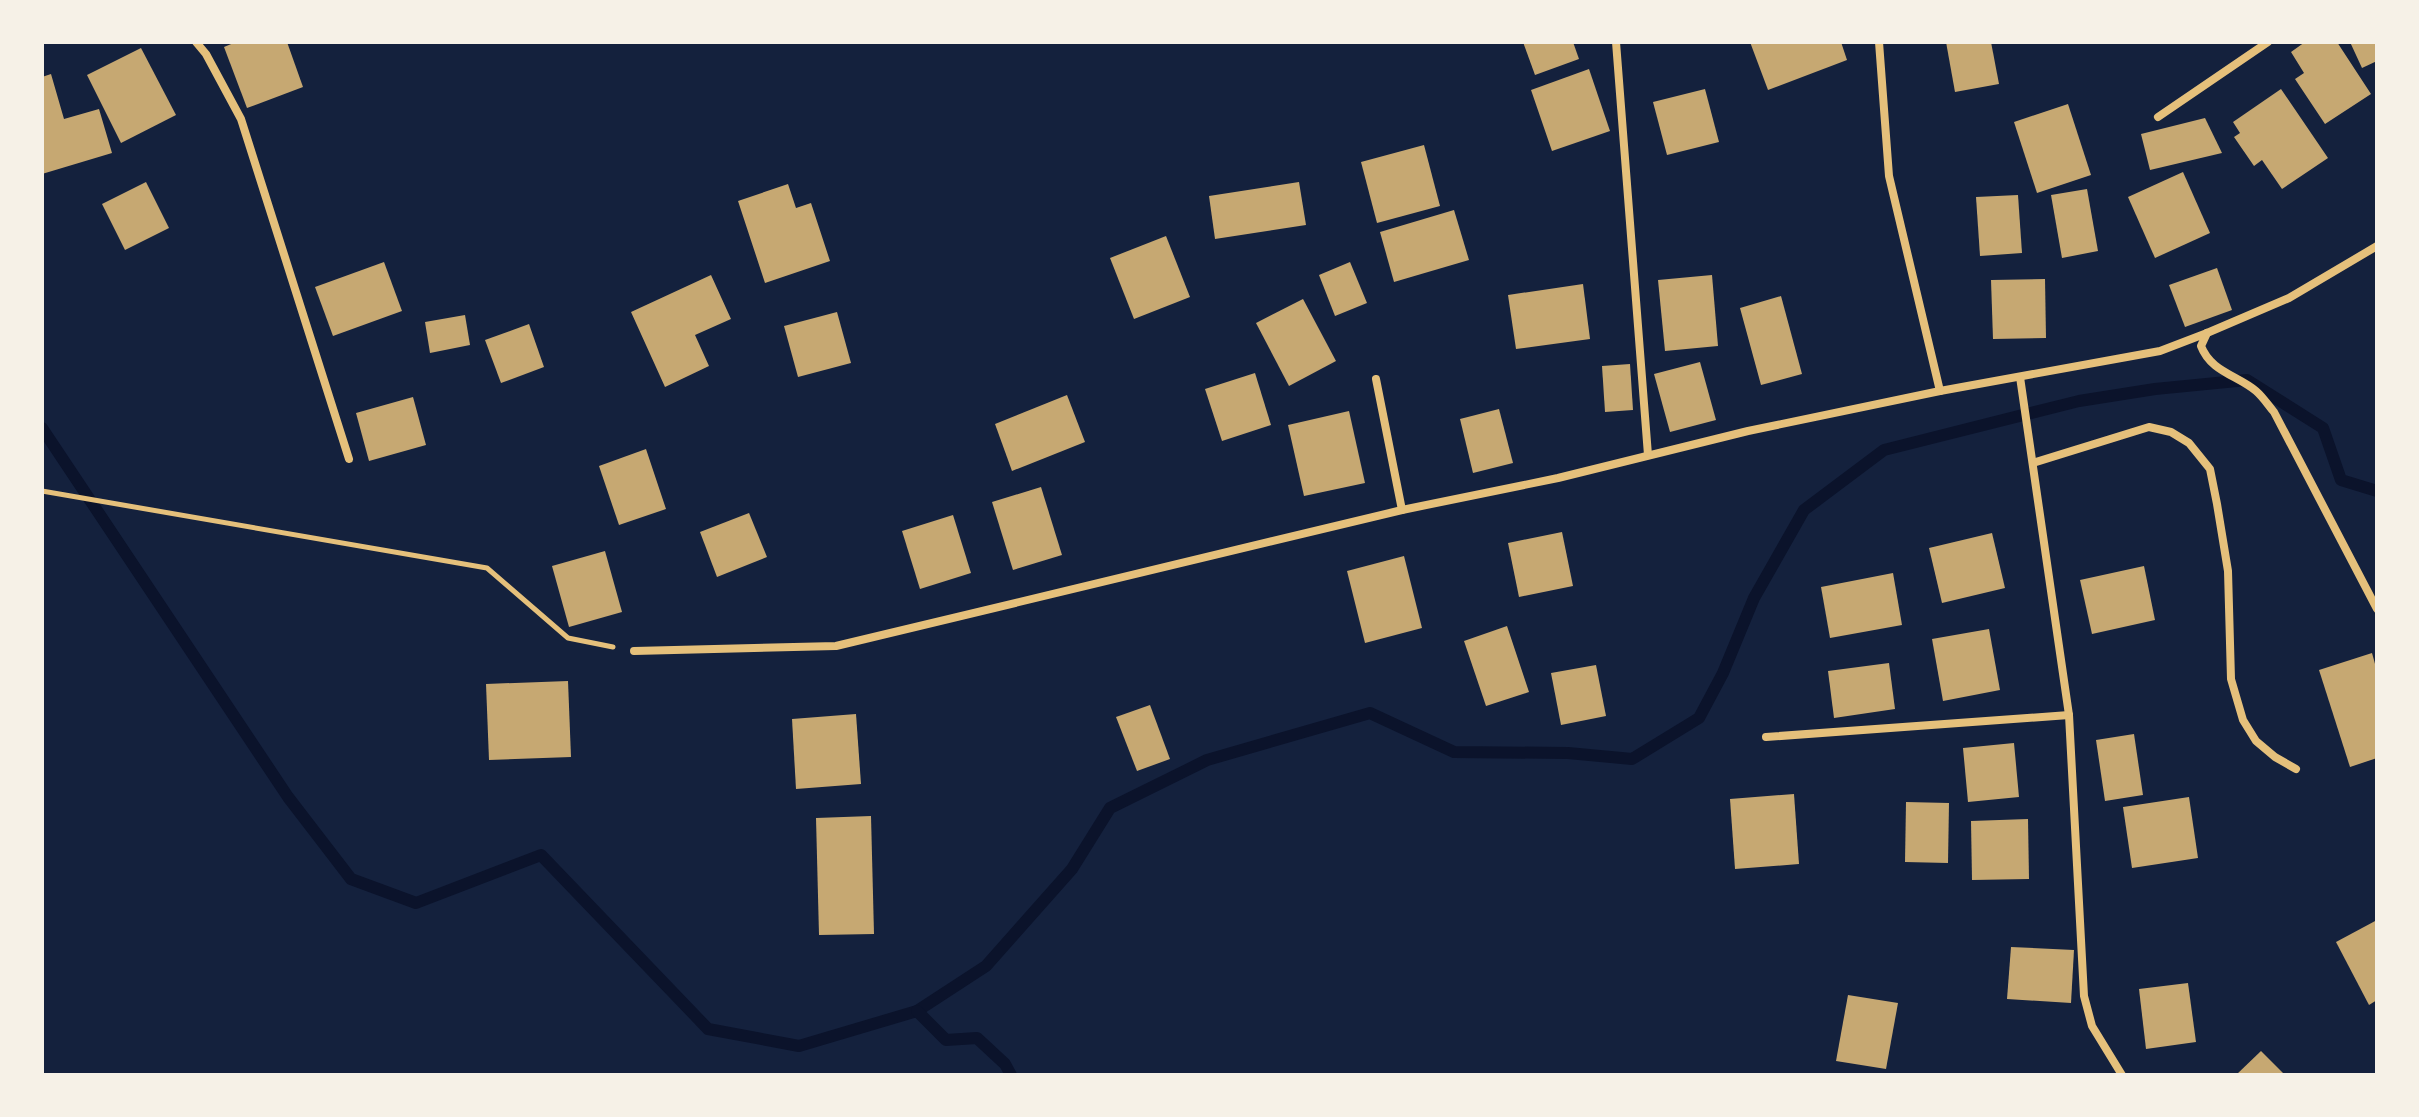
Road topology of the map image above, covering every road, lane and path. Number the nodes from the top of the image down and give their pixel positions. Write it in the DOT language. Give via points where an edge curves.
graph roads {
  1 [pos="196,42"];
  2 [pos="1616,42"];
  3 [pos="1879,42"];
  4 [pos="2268,42"];
  5 [pos="2158,117"];
  6 [pos="2377,246"];
  7 [pos="2207,333"];
  8 [pos="2020,377"];
  9 [pos="1376,379"];
  10 [pos="1940,391"];
  11 [pos="1648,455"];
  12 [pos="349,459"];
  13 [pos="2033,463"];
  14 [pos="42,491"];
  15 [pos="1402,510"];
  16 [pos="2377,609"];
  17 [pos="634,651"];
  18 [pos="2069,715"];
  19 [pos="1766,737"];
  20 [pos="2296,769"];
  21 [pos="2122,1075"];
  1 -- 12 [label="street" via="241,119"];
  2 -- 11 [label="street"];
  3 -- 10 [label="street" via="1889,176"];
  4 -- 5 [label="street"];
  6 -- 7 [label="street" via="2289,298"];
  7 -- 8 [label="street" via="2160,351"];
  7 -- 16 [label="street" via="2201,346 2206,358 2256,391 2274,412"];
  8 -- 10 [label="street"];
  8 -- 13 [label="street"];
  9 -- 15 [label="street"];
  10 -- 11 [label="street"];
  11 -- 15 [label="street"];
  13 -- 18 [label="street"];
  13 -- 20 [label="street" via="2149,427 2189,443 2210,469 2217,504 2228,571 2231,679 2243,720 2256,741"];
  14 -- 17 [label="path" via="487,568 568,638"];
  15 -- 17 [label="street" via="836,646"];
  18 -- 19 [label="street"];
  18 -- 21 [label="street" via="2084,996 2092,1026"];
}
